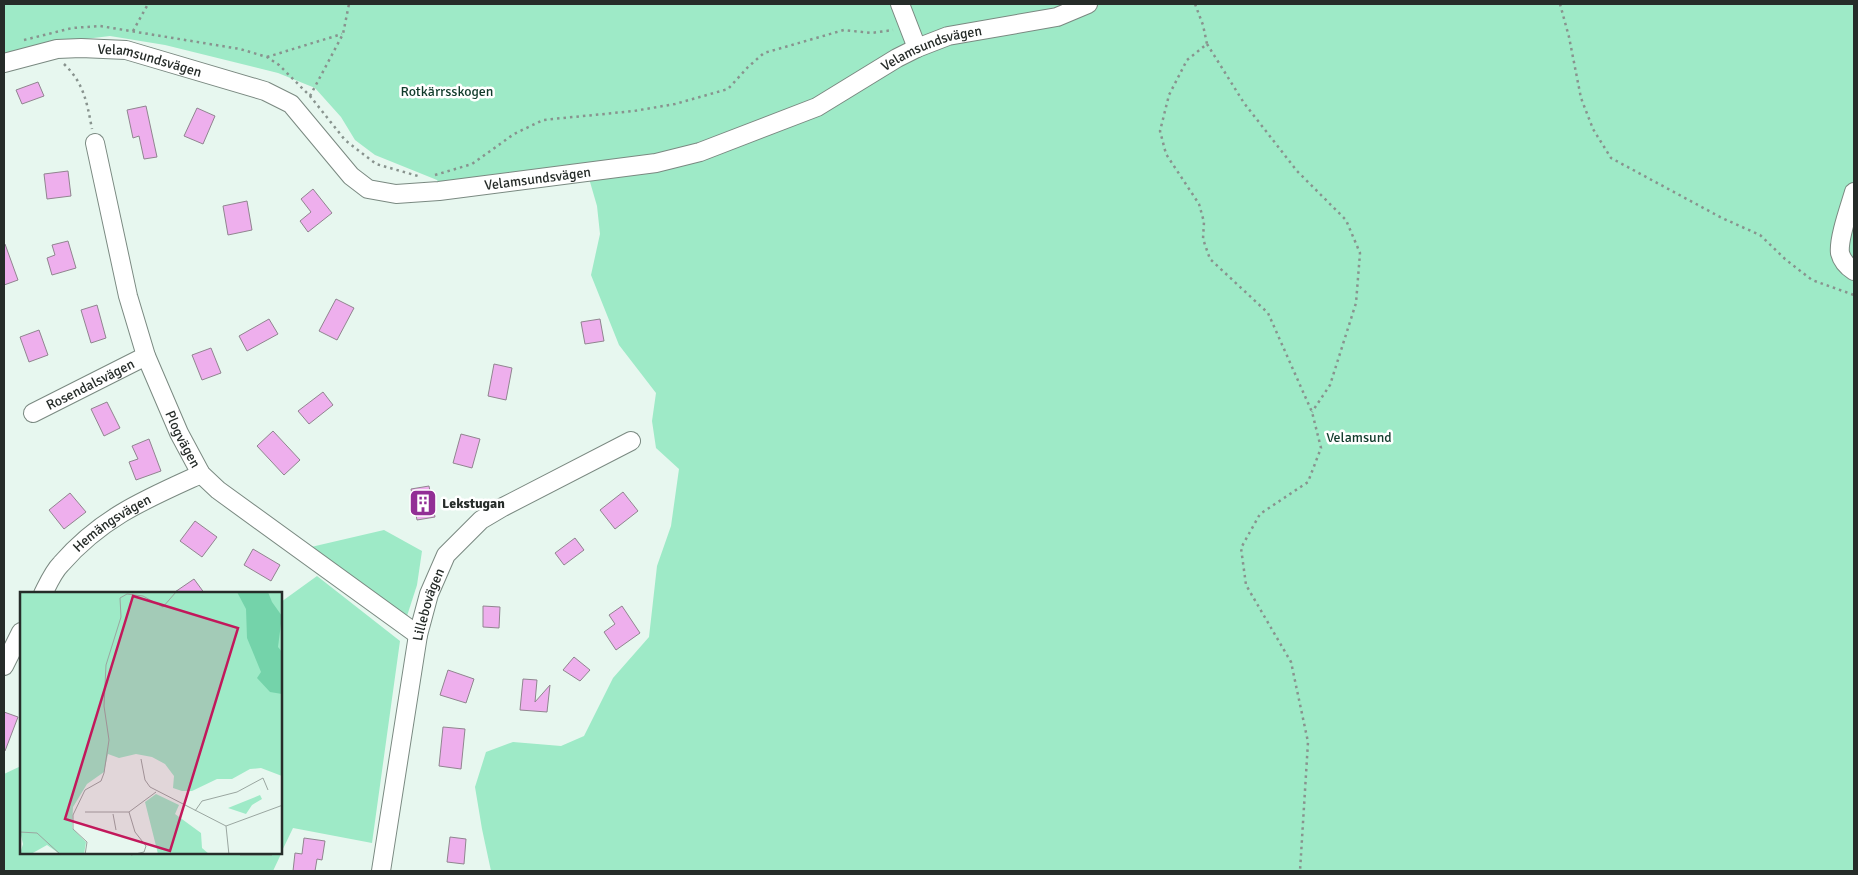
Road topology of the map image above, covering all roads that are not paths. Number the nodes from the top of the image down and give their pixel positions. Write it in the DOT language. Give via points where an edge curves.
graph roads {
  1 [pos="900,4"];
  2 [pos="1088,4"];
  3 [pos="917,48"];
  4 [pos="4,63"];
  5 [pos="95,143"];
  6 [pos="1854,192"];
  7 [pos="1854,271"];
  8 [pos="146,356"];
  9 [pos="33,413"];
  10 [pos="631,441"];
  11 [pos="201,474"];
  12 [pos="44,592"];
  13 [pos="20,634"];
  14 [pos="418,635"];
  15 [pos="4,666"];
  16 [pos="381,871"];
  1 -- 3 [label="street"];
  2 -- 3 [label="street, Velamsundsvägen" via="1057,17 948,36"];
  3 -- 4 [label="street, Velamsundsvägen" via="817,107 700,152 656,163 396,194 368,189 351,176 291,104 266,91 126,50 81,48 55,41"];
  5 -- 8 [label="street, Plogvägen" via="128,296"];
  6 -- 7 [label="street" via="1840,244 1840,254"];
  8 -- 9 [label="street, Rosendalsvägen"];
  8 -- 11 [label="street, Plogvägen" via="179,433"];
  10 -- 14 [label="street, Lillebovägen" via="480,520 446,555 429,594"];
  11 -- 12 [label="street, Hemängsvägen" via="142,500 101,526 60,565"];
  11 -- 14 [label="street, Plogvägen" via="218,490"];
  13 -- 15 [label="street"];
  14 -- 16 [label="street, Lillebovägen"];
}
